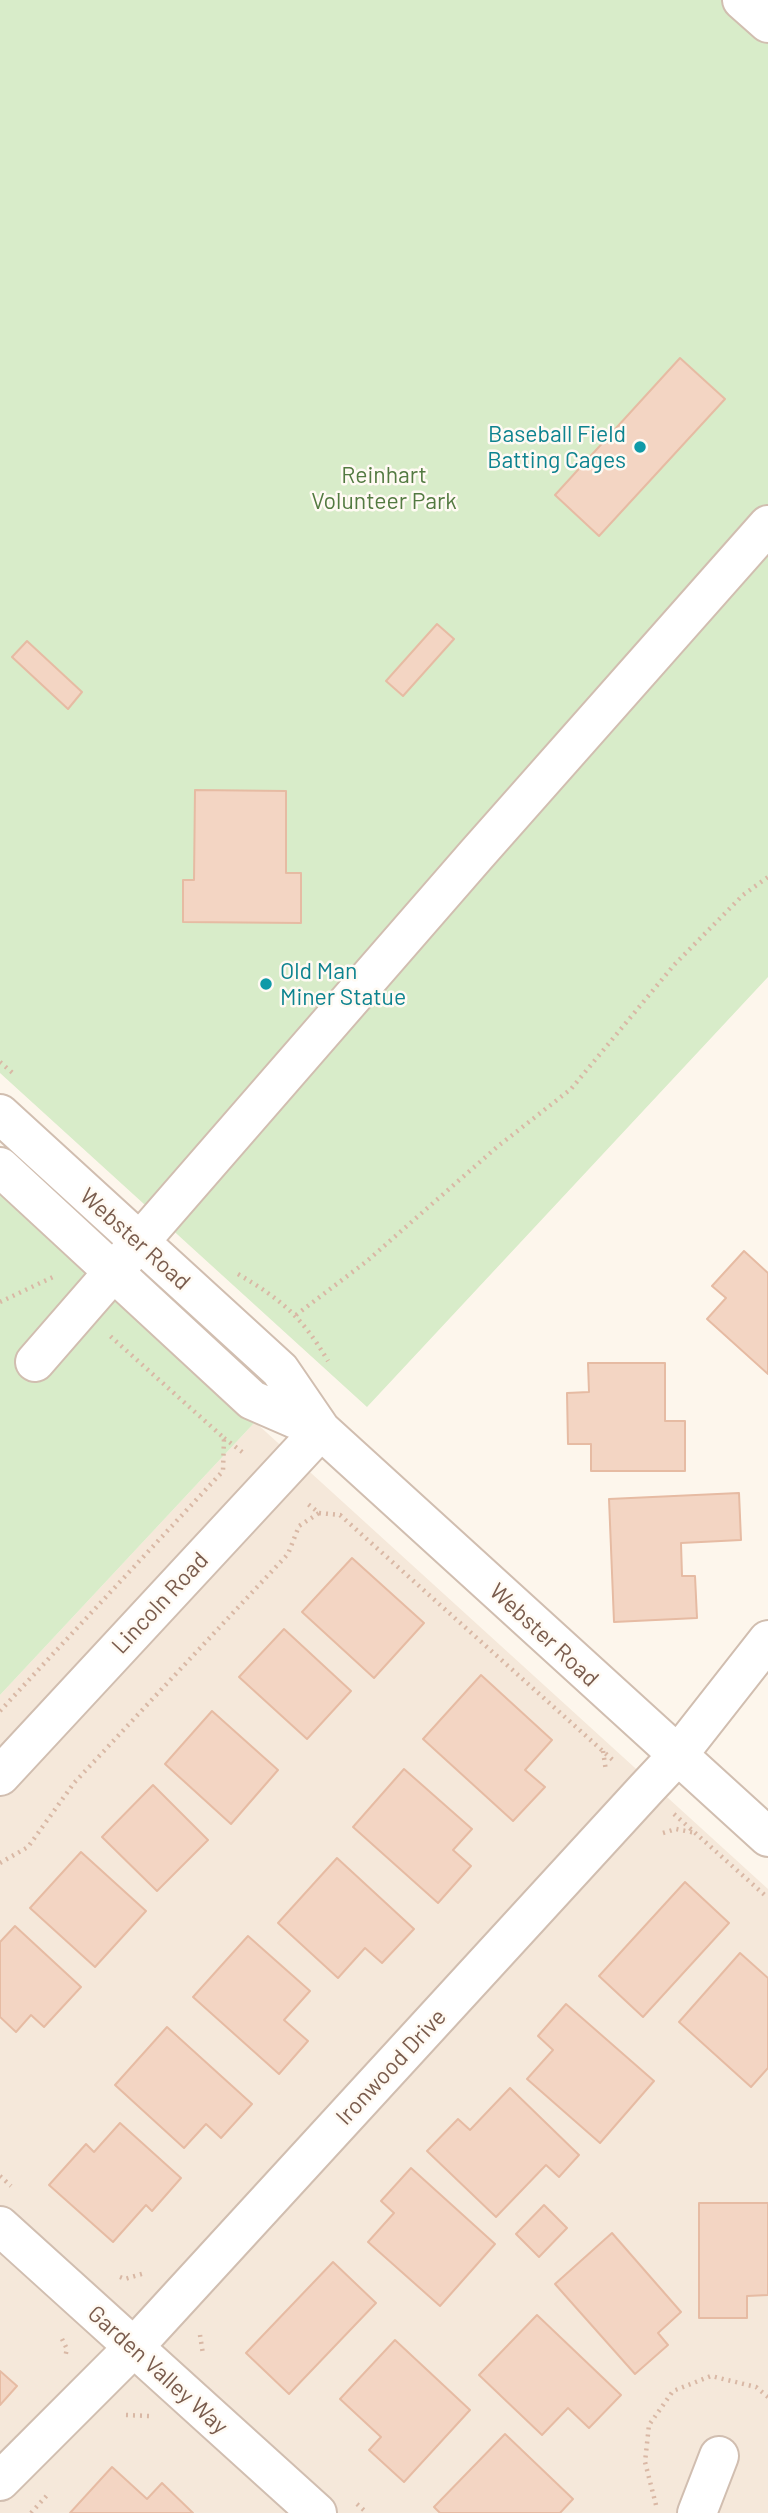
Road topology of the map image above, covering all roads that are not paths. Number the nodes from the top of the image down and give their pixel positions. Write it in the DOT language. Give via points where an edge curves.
graph roads {
  1 [pos="742,0"];
  2 [pos="768,23"];
  3 [pos="768,525"];
  4 [pos="0,1114"];
  5 [pos="0,1167"];
  6 [pos="138,1241"];
  7 [pos="112,1270"];
  8 [pos="34,1362"];
  9 [pos="321,1430"];
  10 [pos="768,1640"];
  11 [pos="677,1756"];
  12 [pos="0,1776"];
  13 [pos="768,1837"];
  14 [pos="0,2227"];
  15 [pos="132,2349"];
  16 [pos="719,2456"];
  17 [pos="0,2481"];
  18 [pos="333,2505"];
  19 [pos="697,2513"];
  1 -- 2 [label="street"];
  3 -- 6 [label="street"];
  4 -- 6 [label="street, Webster Road"];
  5 -- 7 [label="street, Webster Road"];
  6 -- 7 [label="street"];
  6 -- 9 [label="street, Webster Road" via="280,1370"];
  7 -- 8 [label="street"];
  7 -- 9 [label="street, Webster Road" via="252,1400"];
  9 -- 11 [label="street, Webster Road"];
  9 -- 12 [label="street, Lincoln Road"];
  10 -- 11 [label="street, Ironwood Drive"];
  11 -- 13 [label="street, Webster Road"];
  11 -- 15 [label="street, Ironwood Drive"];
  14 -- 15 [label="street, Garden Valley Way"];
  15 -- 17 [label="street, Ironwood Drive"];
  15 -- 18 [label="street, Garden Valley Way"];
  16 -- 19 [label="street"];
}
